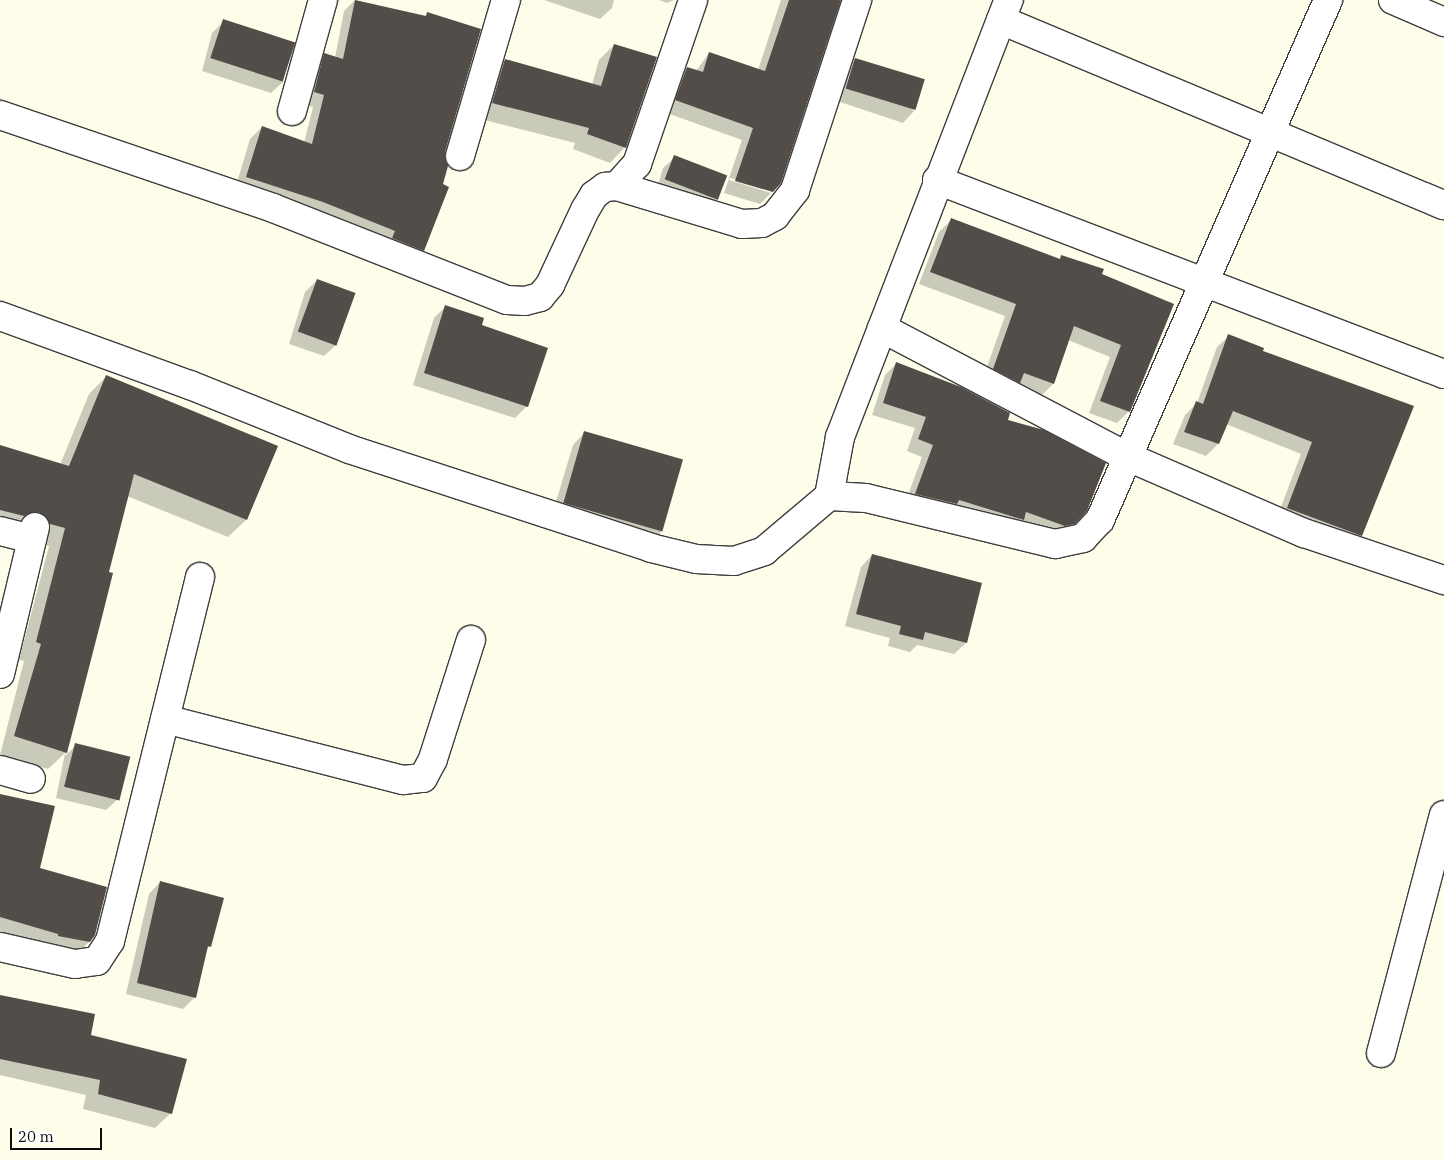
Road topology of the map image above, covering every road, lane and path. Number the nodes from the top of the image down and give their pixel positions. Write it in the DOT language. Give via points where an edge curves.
graph roads {
  1 [pos="323,0"];
  2 [pos="506,0"];
  3 [pos="693,0"];
  4 [pos="857,0"];
  5 [pos="1328,0"];
  6 [pos="1394,0"];
  7 [pos="1005,10"];
  8 [pos="1444,22"];
  9 [pos="292,111"];
  10 [pos="0,115"];
  11 [pos="1270,130"];
  12 [pos="460,156"];
  13 [pos="937,180"];
  14 [pos="617,186"];
  15 [pos="1444,205"];
  16 [pos="1202,283"];
  17 [pos="0,316"];
  18 [pos="882,328"];
  19 [pos="1444,374"];
  20 [pos="1128,458"];
  21 [pos="829,496"];
  22 [pos="0,531"];
  23 [pos="200,577"];
  24 [pos="1444,580"];
  25 [pos="471,640"];
  26 [pos="0,674"];
  27 [pos="165,719"];
  28 [pos="0,770"];
  29 [pos="31,779"];
  30 [pos="1444,815"];
  31 [pos="1434,893"];
  32 [pos="0,947"];
  33 [pos="1381,1053"];
  1 -- 9 [label="street"];
  2 -- 12 [label="street"];
  3 -- 14 [label="street" via="637,164"];
  4 -- 14 [label="street" via="795,190 775,216 762,223 742,224"];
  5 -- 11 [label="street"];
  6 -- 8 [label="street"];
  7 -- 11 [label="street"];
  7 -- 13 [label="street"];
  10 -- 14 [label="street" via="273,208 507,300 525,301 540,297 550,286 594,195 605,187"];
  11 -- 15 [label="street"];
  11 -- 16 [label="street"];
  13 -- 16 [label="street"];
  13 -- 18 [label="street"];
  16 -- 19 [label="street"];
  16 -- 20 [label="street"];
  17 -- 21 [label="street" via="190,385 349,450 651,548 696,559 734,561 764,552"];
  18 -- 20 [label="street"];
  18 -- 21 [label="street" via="840,437"];
  20 -- 21 [label="street" via="1100,520 1083,538 1055,544 866,498"];
  20 -- 24 [label="street" via="1304,533"];
  22 -- 26 [label="street" via="33,533"];
  23 -- 27 [label="street"];
  25 -- 27 [label="street" via="433,759 423,778 403,780"];
  27 -- 32 [label="street" via="110,941 97,961 75,964"];
  28 -- 29 [label="street"];
  30 -- 31 [label="street"];
  31 -- 33 [label="street"];
}
